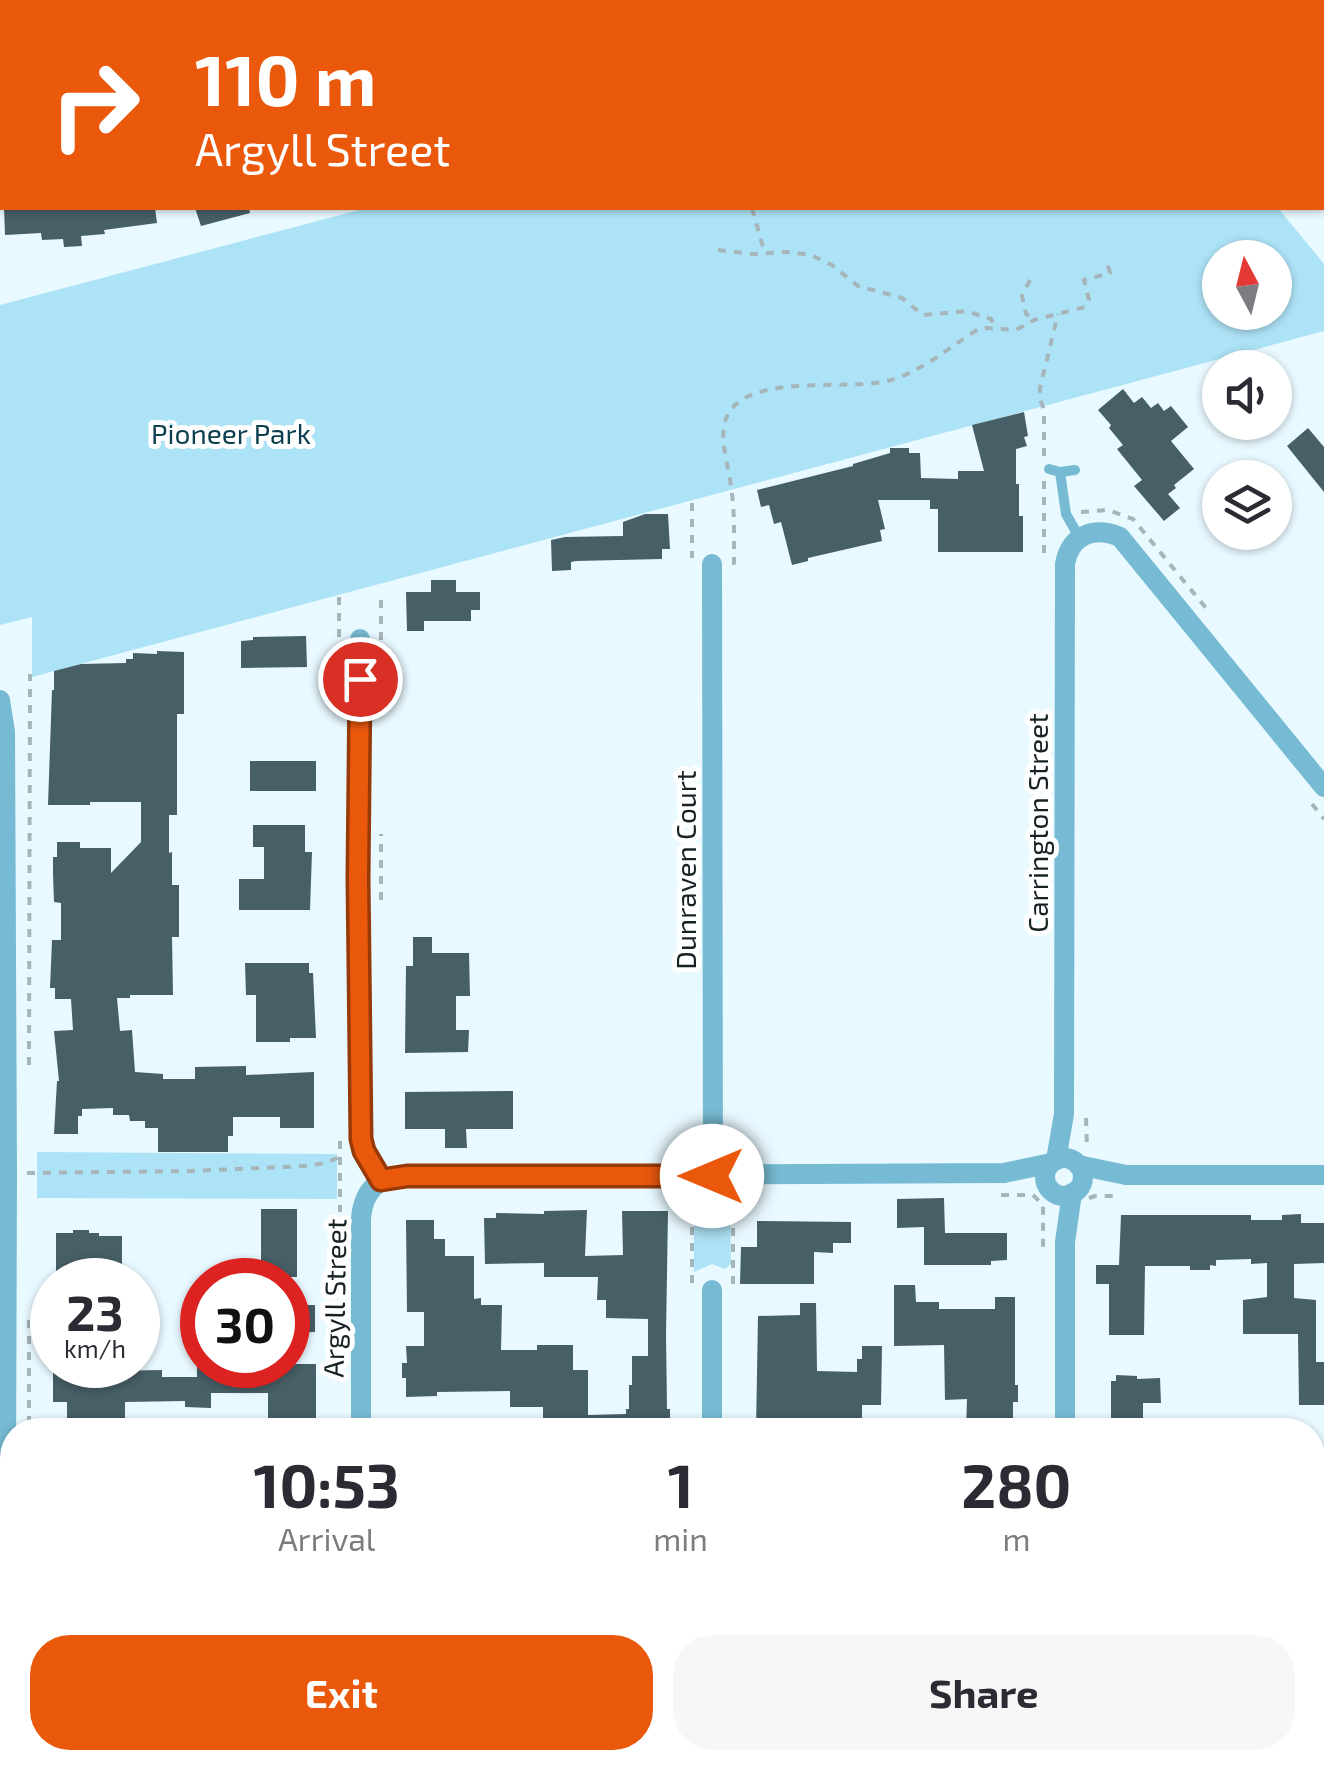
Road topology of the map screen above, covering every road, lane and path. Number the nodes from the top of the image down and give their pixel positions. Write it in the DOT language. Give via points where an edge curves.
graph roads {
  1 [pos="753,210"];
  2 [pos="718,250"];
  3 [pos="765,254"];
  4 [pos="1107,262"];
  5 [pos="1030,280"];
  6 [pos="1058,314"];
  7 [pos="1036,319"];
  8 [pos="996,328"];
  9 [pos="1051,469"];
  10 [pos="1075,470"];
  11 [pos="1079,537"];
  12 [pos="712,564"];
  13 [pos="1044,566"];
  14 [pos="382,593"];
  15 [pos="360,639"];
  16 [pos="382,651"];
  17 [pos="30,674"];
  18 [pos="0,700"];
  19 [pos="1318,796"];
  20 [pos="1324,819"];
  21 [pos="381,825"];
  22 [pos="381,903"];
  23 [pos="28,1075"];
  24 [pos="1086,1101"];
  25 [pos="335,1158"];
  26 [pos="1071,1160"];
  27 [pos="7,1172"];
  28 [pos="1004,1174"];
  29 [pos="1126,1175"];
  30 [pos="1324,1175"];
  31 [pos="381,1180"];
  32 [pos="713,1189"];
  33 [pos="1068,1194"];
  34 [pos="993,1195"];
  35 [pos="688,1196"];
  36 [pos="733,1196"];
  37 [pos="1133,1196"];
  38 [pos="1043,1261"];
  39 [pos="712,1290"];
  40 [pos="29,1311"];
  41 [pos="7,1418"];
  42 [pos="29,1418"];
  43 [pos="361,1418"];
  44 [pos="712,1418"];
  45 [pos="1065,1418"];
  1 -- 3 [label="path"];
  2 -- 3 [label="path"];
  3 -- 8 [label="path" via="811,255 858,286 902,298 923,315 972,311"];
  4 -- 6 [label="path" via="1110,273 1084,280 1084,307"];
  5 -- 7 [label="path" via="1022,296 1026,314"];
  6 -- 7 [label="path"];
  6 -- 9 [label="path" via="1040,388"];
  7 -- 8 [label="path" via="1016,330"];
  8 -- 12 [label="path" via="977,330 927,365 890,380 770,390 739,401 723,434 734,564"];
  9 -- 10 [label="lane"];
  9 -- 11 [label="lane"];
  9 -- 13 [label="path"];
  11 -- 19 [label="street" via="1098,531 1120,537"];
  11 -- 26 [label="street, Carrington Street" via="1064,564 1064,1114"];
  12 -- 32 [label="street, Dunraven Court"];
  14 -- 16 [label="path"];
  15 -- 31 [label="street" via="361,1139"];
  17 -- 23 [label="path"];
  18 -- 27 [label="street"];
  19 -- 20 [label="path"];
  21 -- 22 [label="path"];
  24 -- 26 [label="path" via="1086,1146"];
  25 -- 27 [label="path" via="216,1171"];
  26 -- 28 [label="street"];
  26 -- 29 [label="street"];
  26 -- 33 [label="street" via="1082,1175"];
  26 -- 33 [label="street" via="1045,1173"];
  27 -- 41 [label="street"];
  28 -- 32 [label="street"];
  28 -- 33 [label="street"];
  29 -- 30 [label="street"];
  29 -- 33 [label="street"];
  31 -- 32 [label="street"];
  31 -- 43 [label="street, Argyll Street" via="362,1206"];
  32 -- 35 [label="path"];
  32 -- 36 [label="path"];
  33 -- 37 [label="path"];
  33 -- 45 [label="street"];
  34 -- 38 [label="path" via="1033,1195 1043,1205"];
  39 -- 44 [label="street"];
  40 -- 42 [label="path"];
}
